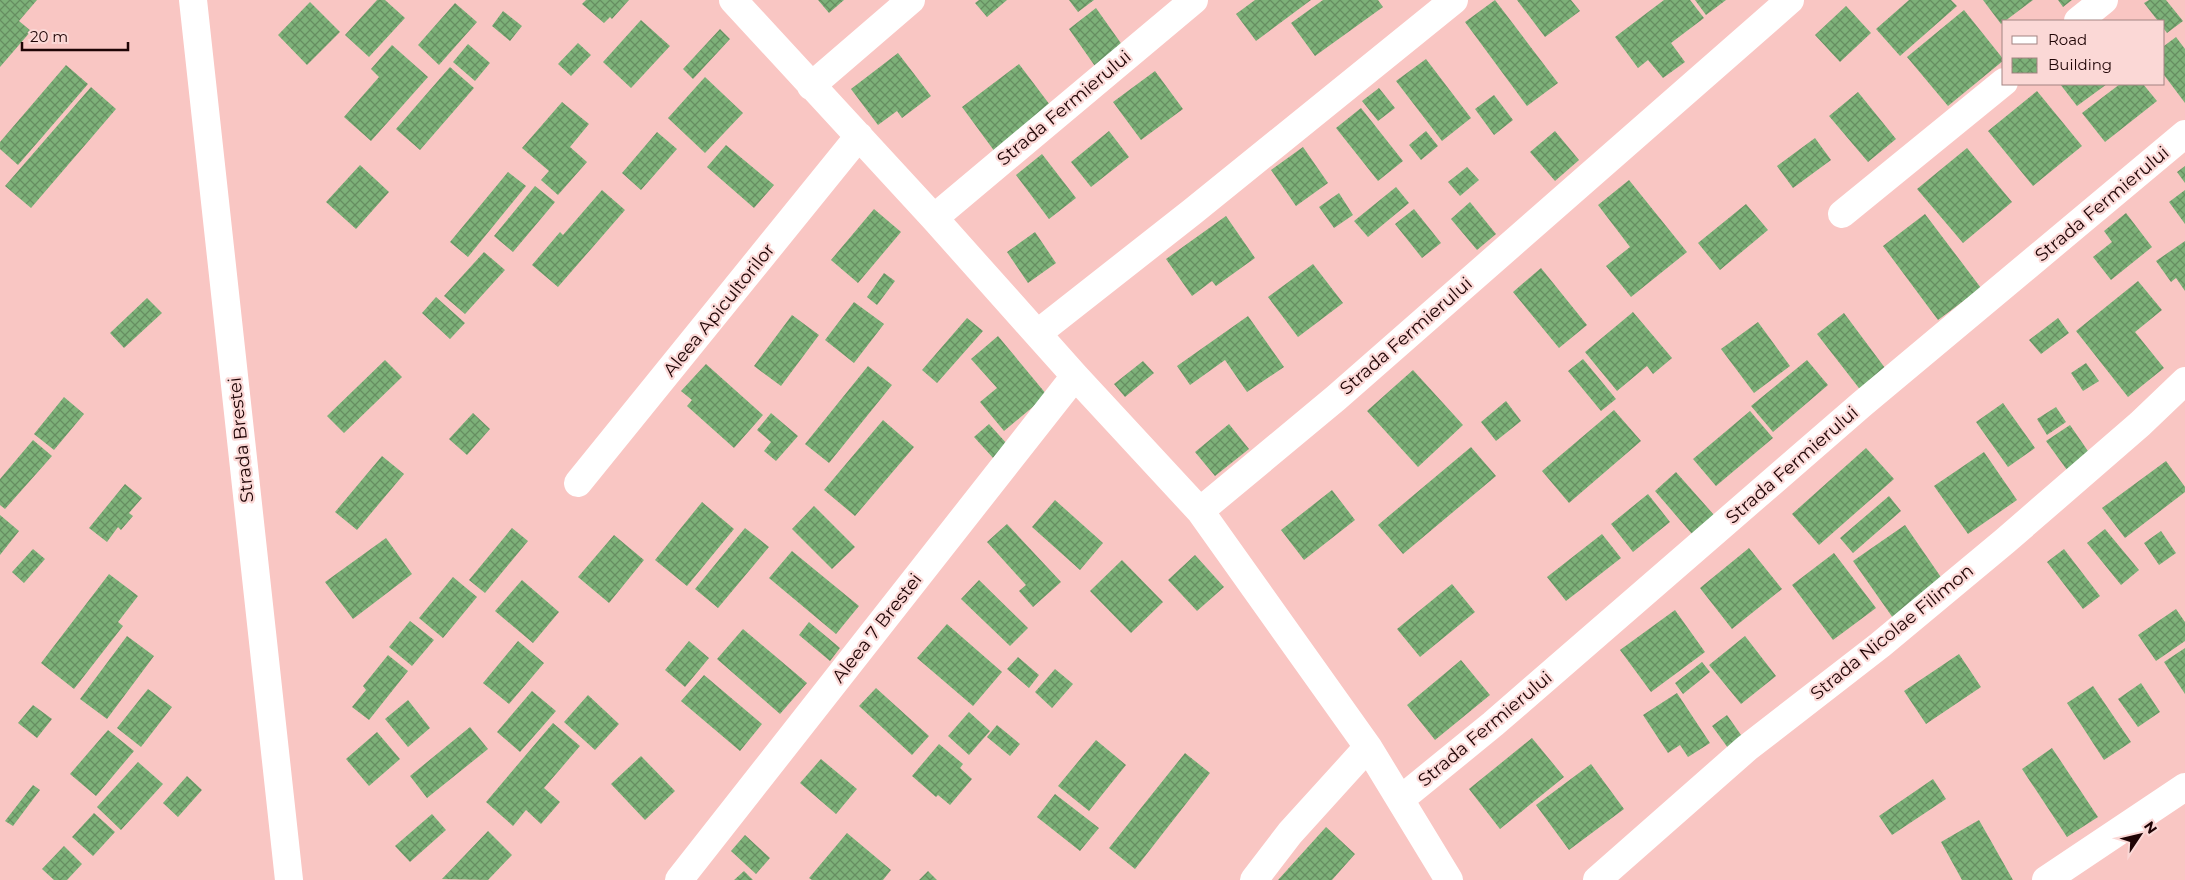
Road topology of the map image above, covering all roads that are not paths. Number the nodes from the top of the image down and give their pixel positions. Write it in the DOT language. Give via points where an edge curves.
graph roads {
  1 [pos="193,0"];
  2 [pos="733,0"];
  3 [pos="911,0"];
  4 [pos="1194,0"];
  5 [pos="1454,0"];
  6 [pos="1790,0"];
  7 [pos="2104,0"];
  8 [pos="2079,20"];
  9 [pos="2002,84"];
  10 [pos="811,86"];
  11 [pos="2185,134"];
  12 [pos="859,136"];
  13 [pos="1842,214"];
  14 [pos="934,218"];
  15 [pos="1038,333"];
  16 [pos="1075,376"];
  17 [pos="2185,381"];
  18 [pos="578,483"];
  19 [pos="1200,511"];
  20 [pos="1368,748"];
  21 [pos="2185,787"];
  22 [pos="1401,799"];
  23 [pos="289,880"];
  24 [pos="679,880"];
  25 [pos="1254,880"];
  26 [pos="1450,880"];
  27 [pos="1597,880"];
  28 [pos="2046,880"];
  1 -- 23 [label="street, Strada Brestei"];
  2 -- 10 [label="street, Strada Fermierului"];
  3 -- 10 [label="street"];
  4 -- 14 [label="street, Strada Fermierului"];
  5 -- 15 [label="street"];
  6 -- 19 [label="street, Strada Fermierului" via="1336,398"];
  7 -- 8 [label="street"];
  9 -- 13 [label="street"];
  10 -- 12 [label="street, Strada Fermierului"];
  11 -- 22 [label="street, Strada Fermierului" via="1862,404 1508,711"];
  12 -- 14 [label="street, Strada Fermierului"];
  12 -- 18 [label="street, Aleea Apicultorilor"];
  14 -- 15 [label="street, Strada Fermierului"];
  15 -- 16 [label="street, Strada Fermierului"];
  16 -- 19 [label="street, Strada Fermierului"];
  16 -- 24 [label="street, Aleea 7 Brestei"];
  17 -- 27 [label="street, Strada Nicolae Filimon" via="1997,547 1880,645 1747,748"];
  19 -- 20 [label="street, Strada Fermierului"];
  20 -- 22 [label="street, Strada Fermierului"];
  20 -- 25 [label="street" via="1290,834"];
  21 -- 28 [label="street"];
  22 -- 26 [label="street, Strada Fermierului"];
}
